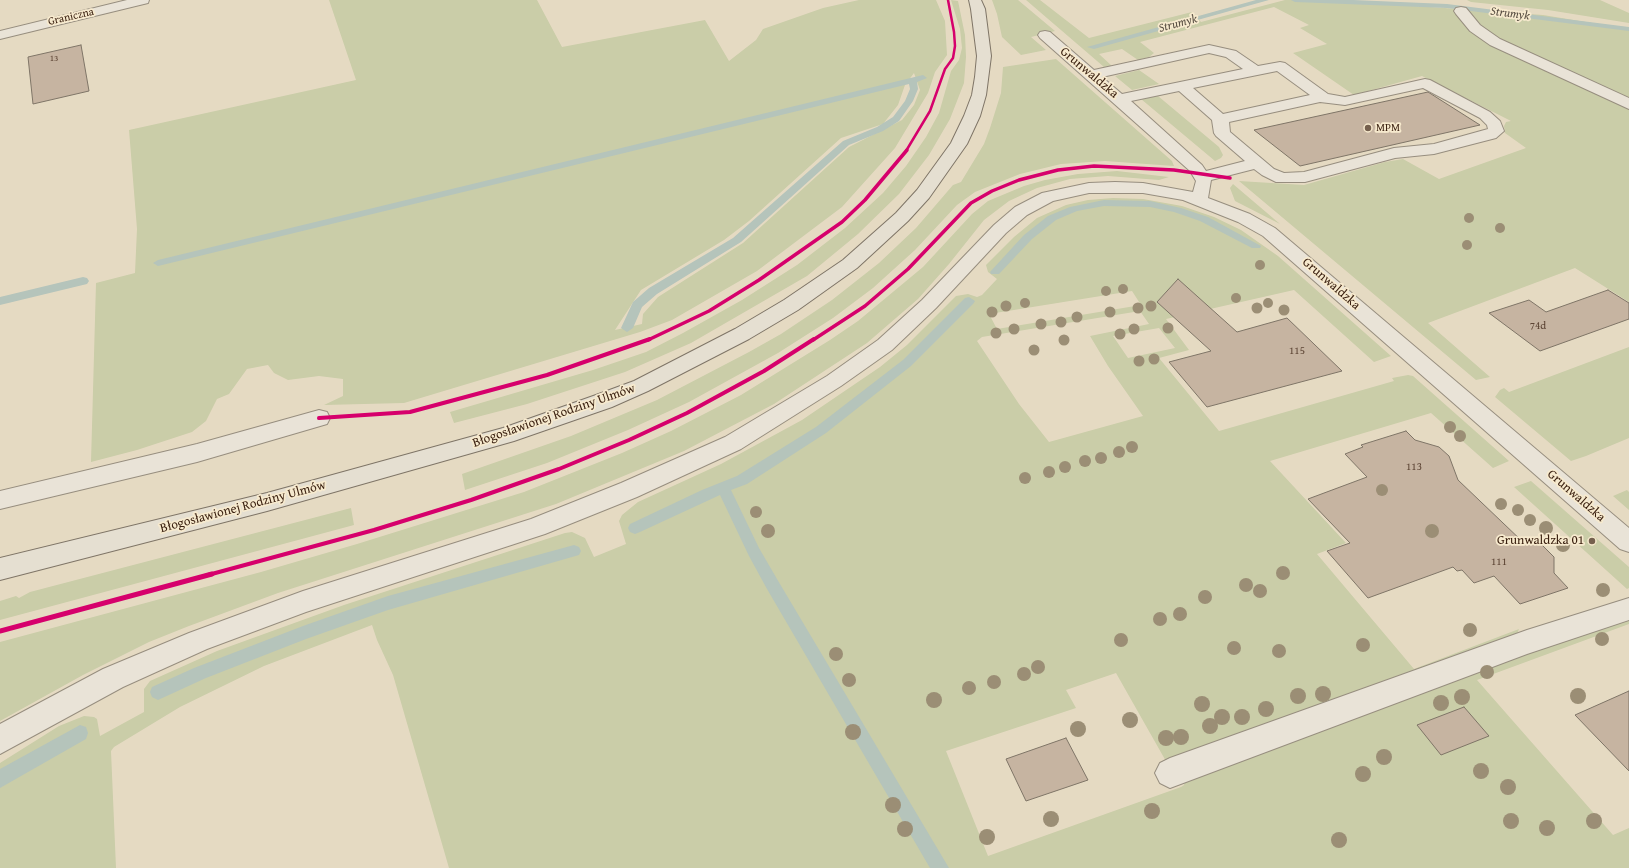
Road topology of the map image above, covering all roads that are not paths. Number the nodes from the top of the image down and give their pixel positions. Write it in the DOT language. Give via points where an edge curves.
graph roads {
  1 [pos="143,0"];
  2 [pos="975,0"];
  3 [pos="1461,11"];
  4 [pos="0,35"];
  5 [pos="1045,35"];
  6 [pos="1255,71"];
  7 [pos="1092,75"];
  8 [pos="1182,86"];
  9 [pos="1119,98"];
  10 [pos="1322,98"];
  11 [pos="1629,104"];
  12 [pos="1220,119"];
  13 [pos="1257,163"];
  14 [pos="1202,177"];
  15 [pos="1199,200"];
  16 [pos="319,418"];
  17 [pos="0,500"];
  18 [pos="1629,542"];
  19 [pos="0,570"];
  20 [pos="1629,609"];
  21 [pos="0,740"];
  22 [pos="1170,773"];
  1 -- 4 [label="street, Graniczna"];
  2 -- 19 [label="main road, Błogosławionej Rodziny Ulmów" via="984,56 982,77 972,116 959,144 923,194 902,217 850,264 792,305 641,386 506,435 267,502"];
  3 -- 11 [label="street" via="1475,28 1495,42"];
  5 -- 7 [label="street, Grunwaldzka"];
  6 -- 7 [label="street" via="1231,54 1209,49"];
  6 -- 8 [label="street"];
  6 -- 10 [label="street" via="1280,66"];
  7 -- 9 [label="street, Grunwaldzka"];
  8 -- 9 [label="street"];
  8 -- 12 [label="street"];
  9 -- 14 [label="street, Grunwaldzka" via="1194,166"];
  10 -- 12 [label="street"];
  10 -- 13 [label="street" via="1345,101 1425,83 1485,115 1493,121 1496,131 1490,135 1434,149 1390,154 1300,178 1278,177"];
  12 -- 13 [label="street" via="1223,136"];
  13 -- 14 [label="street"];
  14 -- 15 [label="street" via="1204,186"];
  15 -- 18 [label="street, Grunwaldzka" via="1244,218 1280,240"];
  15 -- 21 [label="street, Grunwaldzka" via="1149,189 1115,187 1067,192 1037,202 1009,220 929,304 885,345 834,381 733,443 629,490 537,527 303,602 198,641 112,678"];
  16 -- 17 [label="street" via="197,453"];
  20 -- 22 [label="street" via="1527,642"];
}
